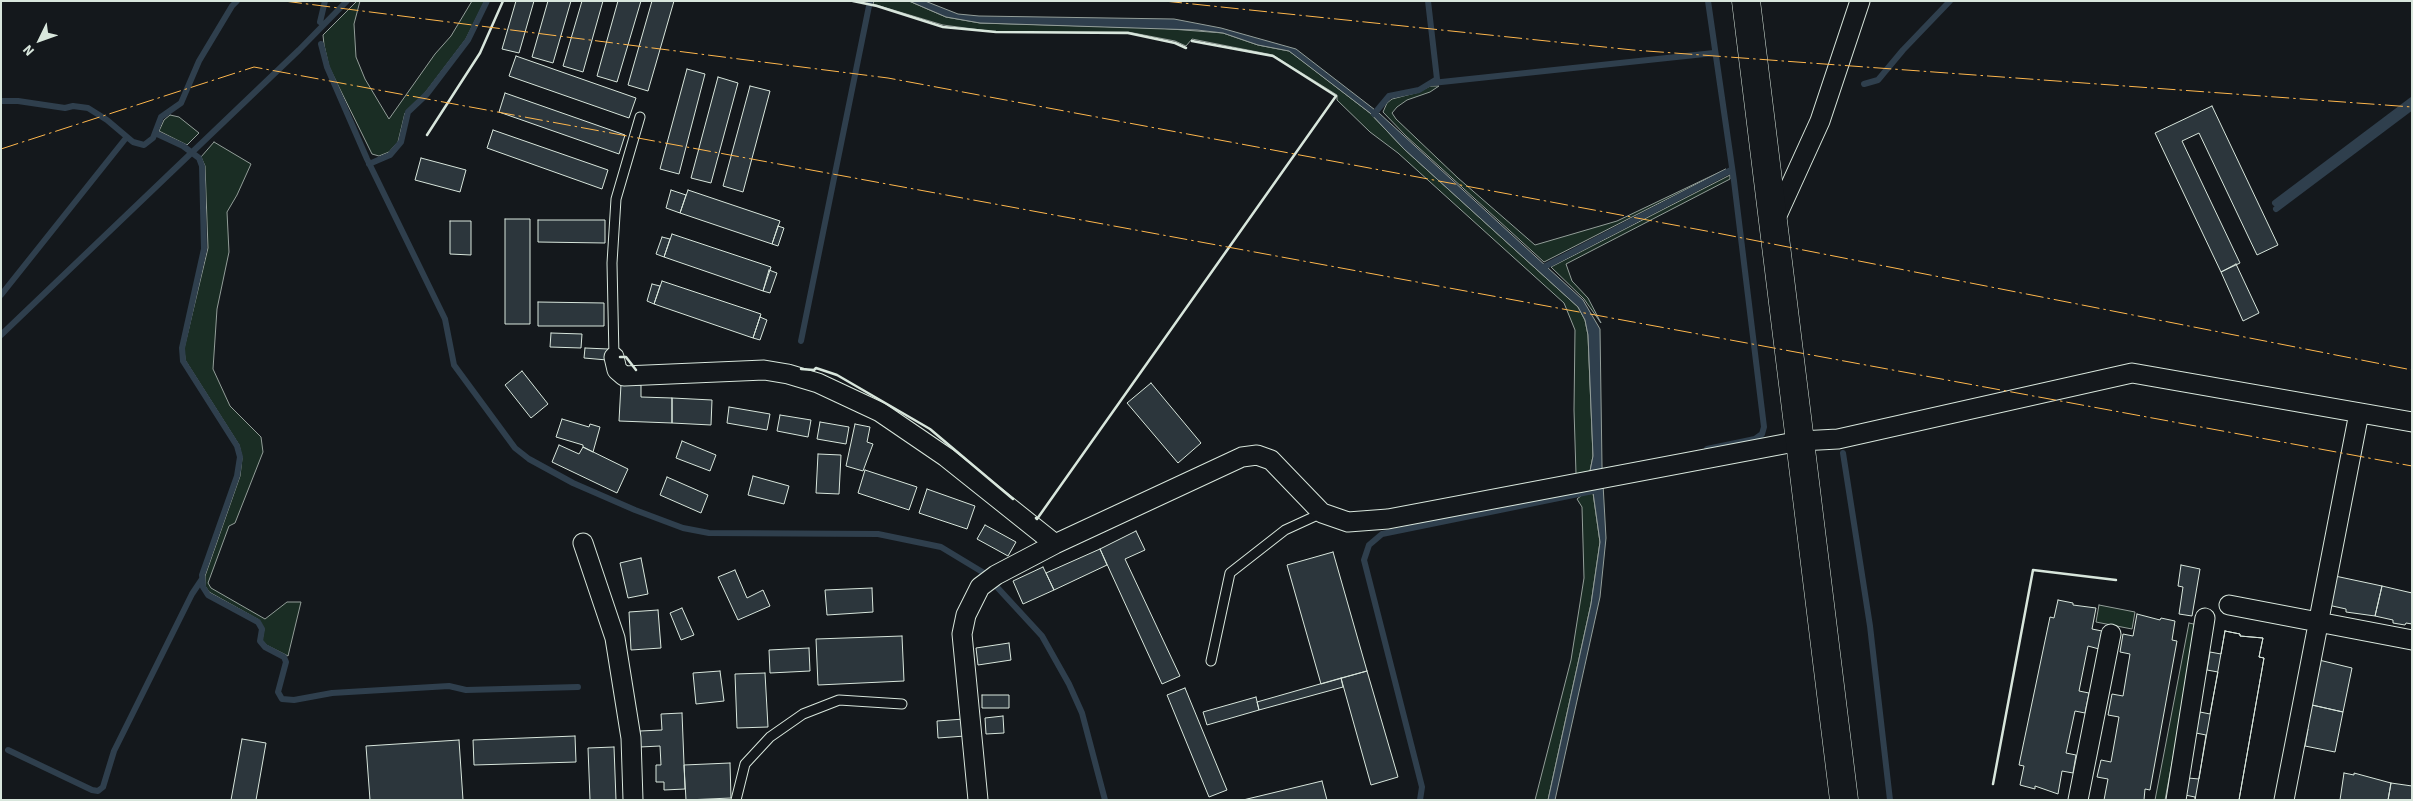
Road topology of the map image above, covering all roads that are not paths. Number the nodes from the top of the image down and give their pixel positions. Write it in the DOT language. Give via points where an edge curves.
graph roads {
  1 [pos="1746,1"];
  2 [pos="1860,1"];
  3 [pos="640,117"];
  4 [pos="1773,224"];
  5 [pos="614,357"];
  6 [pos="2359,413"];
  7 [pos="2412,422"];
  8 [pos="1800,441"];
  9 [pos="1322,512"];
  10 [pos="583,543"];
  11 [pos="1055,544"];
  12 [pos="2229,605"];
  13 [pos="2205,618"];
  14 [pos="2318,621"];
  15 [pos="2111,634"];
  16 [pos="2412,640"];
  17 [pos="1211,661"];
  18 [pos="902,704"];
  19 [pos="633,800"];
  20 [pos="736,800"];
  21 [pos="978,800"];
  22 [pos="1844,800"];
  23 [pos="2078,800"];
  24 [pos="2176,800"];
  25 [pos="2284,800"];
  1 -- 4 [label="main road"];
  2 -- 4 [label="street" via="1820,121"];
  3 -- 5 [label="lane" via="616,199 612,263"];
  4 -- 8 [label="main road"];
  5 -- 11 [label="street" via="617,370 624,376 764,370 818,383 880,412 946,458"];
  6 -- 7 [label="street"];
  6 -- 8 [label="street" via="2132,373 1838,440"];
  6 -- 14 [label="street"];
  8 -- 9 [label="street" via="1388,520 1348,522"];
  8 -- 22 [label="main road"];
  9 -- 11 [label="street" via="1271,460 1256,454 1242,457"];
  9 -- 17 [label="lane" via="1285,530 1230,573"];
  10 -- 19 [label="street" via="615,638 631,738"];
  11 -- 21 [label="street" via="980,587 966,615 962,634"];
  12 -- 14 [label="street"];
  13 -- 24 [label="street"];
  14 -- 16 [label="street"];
  14 -- 25 [label="street"];
  15 -- 23 [label="street"];
  18 -- 20 [label="lane" via="839,700 803,714 770,737 745,764"];
}
